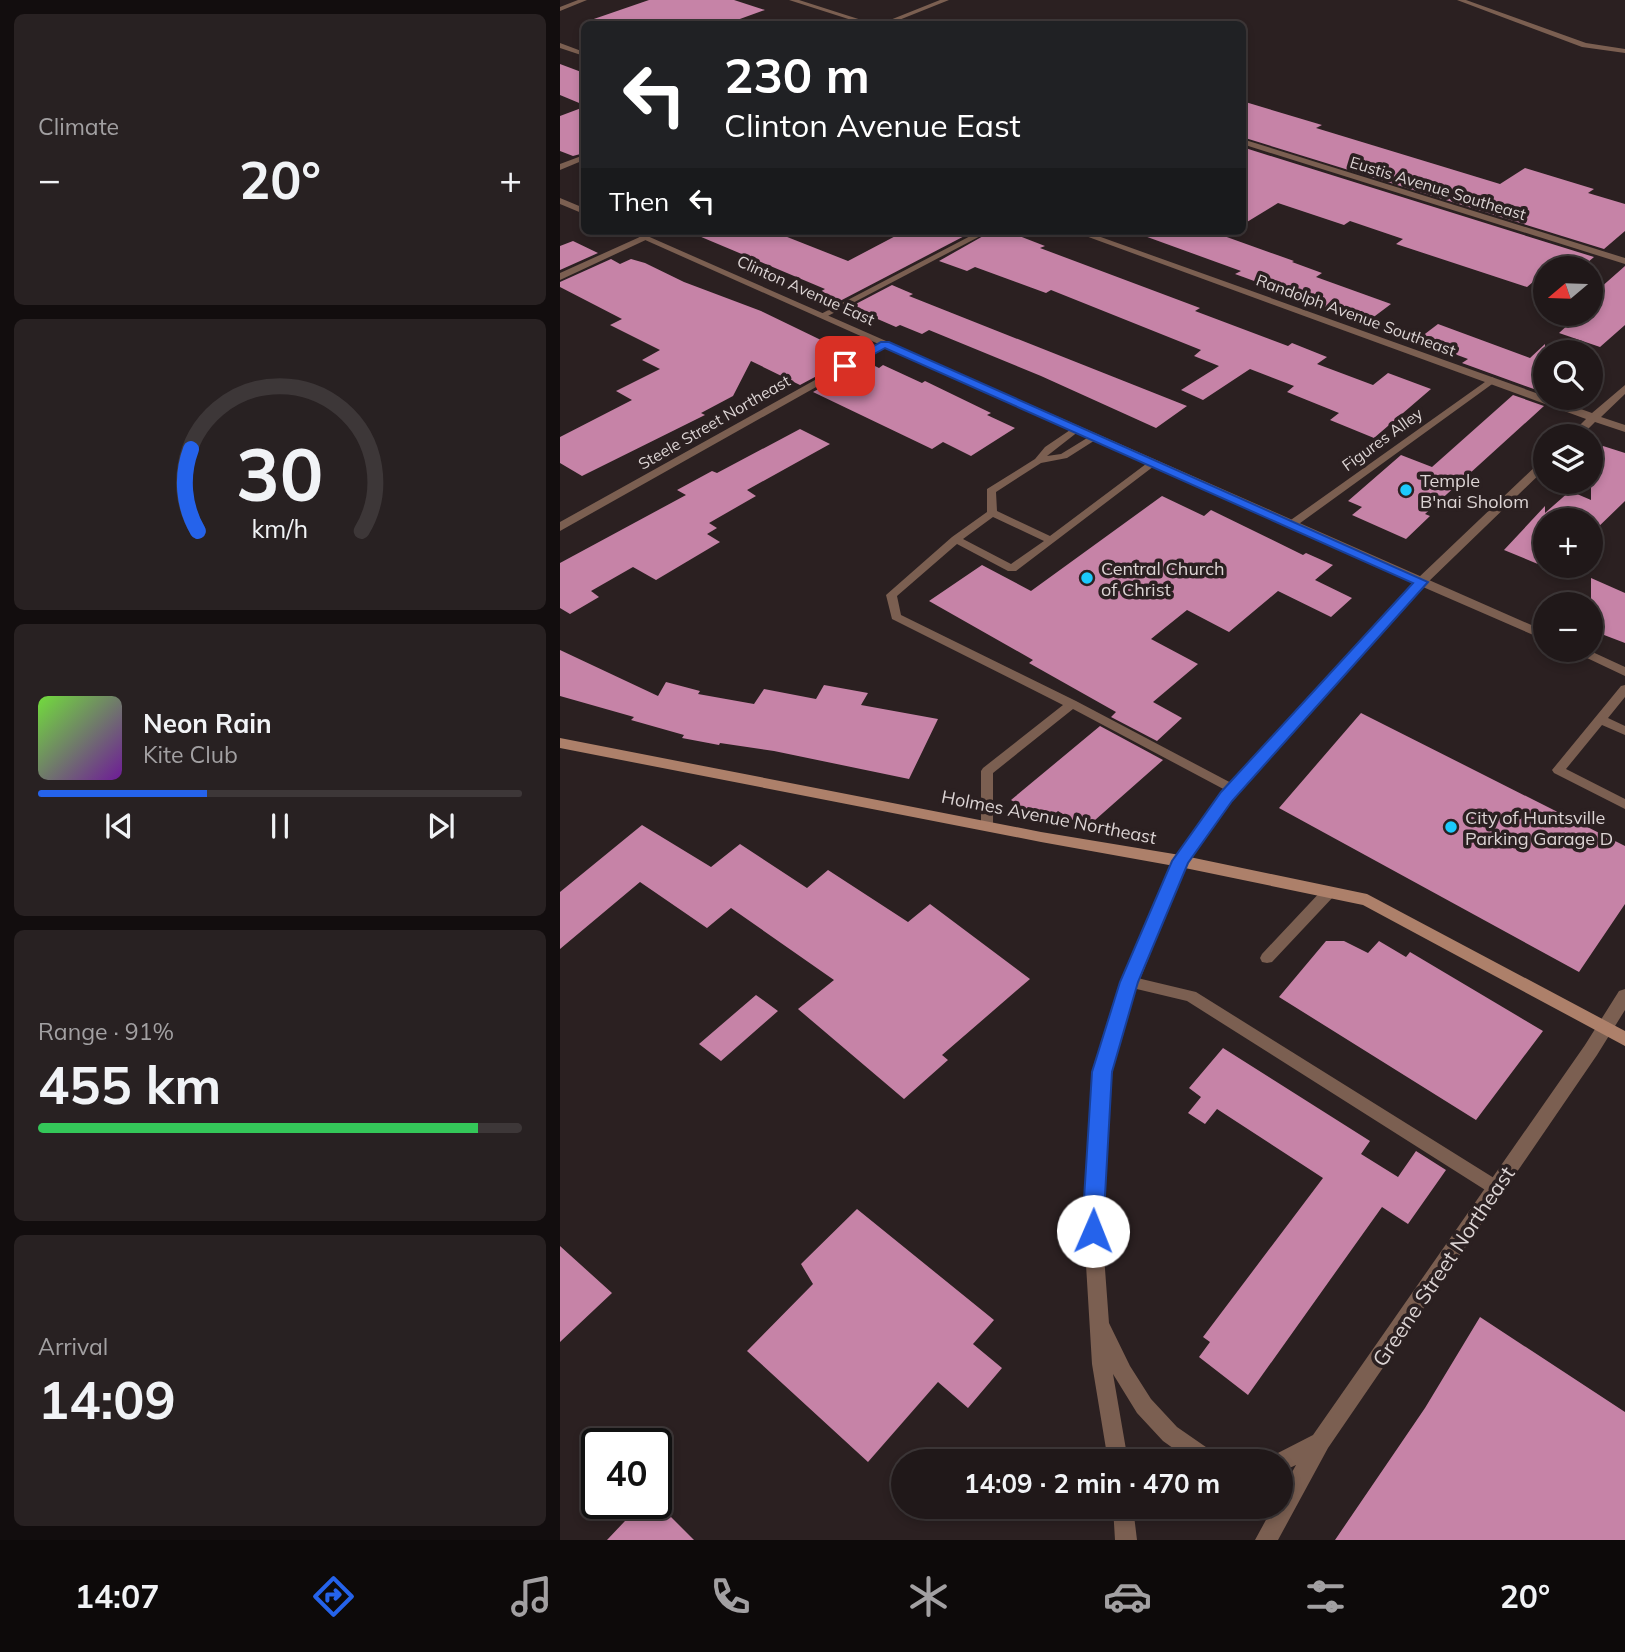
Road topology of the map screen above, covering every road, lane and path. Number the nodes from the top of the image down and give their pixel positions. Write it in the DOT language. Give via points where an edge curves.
graph roads {
  1 [pos="584,0"];
  2 [pos="792,0"];
  3 [pos="946,0"];
  4 [pos="1460,0"];
  5 [pos="562,5"];
  6 [pos="860,21"];
  7 [pos="892,21"];
  8 [pos="560,45"];
  9 [pos="1625,51"];
  10 [pos="581,53"];
  11 [pos="1246,142"];
  12 [pos="581,158"];
  13 [pos="560,167"];
  14 [pos="560,201"];
  15 [pos="581,210"];
  16 [pos="638,235"];
  17 [pos="978,235"];
  18 [pos="1087,235"];
  19 [pos="645,238"];
  20 [pos="1625,261"];
  21 [pos="560,277"];
  22 [pos="821,316"];
  23 [pos="885,344"];
  24 [pos="1492,380"];
  25 [pos="1625,388"];
  26 [pos="1595,418"];
  27 [pos="1588,424"];
  28 [pos="1076,429"];
  29 [pos="1625,429"];
  30 [pos="1095,437"];
  31 [pos="1038,461"];
  32 [pos="1153,463"];
  33 [pos="1533,475"];
  34 [pos="992,513"];
  35 [pos="1292,524"];
  36 [pos="560,527"];
  37 [pos="956,538"];
  38 [pos="1051,540"];
  39 [pos="1422,582"];
  40 [pos="1533,631"];
  41 [pos="1603,662"];
  42 [pos="1625,672"];
  43 [pos="1625,689"];
  44 [pos="1072,704"];
  45 [pos="1601,719"];
  46 [pos="1625,731"];
  47 [pos="560,743"];
  48 [pos="1233,789"];
  49 [pos="1625,804"];
  50 [pos="987,825"];
  51 [pos="1180,861"];
  52 [pos="1329,892"];
  53 [pos="1267,958"];
  54 [pos="1129,982"];
  55 [pos="1625,996"];
  56 [pos="1605,1028"];
  57 [pos="1625,1039"];
  58 [pos="1496,1188"];
  59 [pos="1099,1320"];
  60 [pos="1321,1441"];
  61 [pos="1116,1449"];
  62 [pos="1188,1449"];
  63 [pos="1293,1456"];
  64 [pos="1124,1519"];
  65 [pos="1126,1540"];
  66 [pos="1266,1540"];
  1 -- 5 [label="street"];
  2 -- 6 [label="street"];
  3 -- 7 [label="street"];
  4 -- 9 [label="street" via="1585,45"];
  8 -- 10 [label="street"];
  11 -- 20 [label="street, Eustis Avenue Southeast"];
  12 -- 13 [label="street"];
  14 -- 15 [label="street"];
  16 -- 19 [label="street, Clinton Avenue East"];
  17 -- 22 [label="lane"];
  18 -- 24 [label="street, Randolph Avenue Southeast"];
  19 -- 21 [label="street"];
  19 -- 22 [label="street, Clinton Avenue East"];
  22 -- 23 [label="street, Clinton Avenue East"];
  23 -- 28 [label="street, Clinton Avenue East"];
  23 -- 36 [label="street, Steele Street Northeast"];
  24 -- 26 [label="street, Randolph Avenue Southeast"];
  24 -- 35 [label="lane, Figures Alley"];
  25 -- 26 [label="street"];
  26 -- 27 [label="street"];
  26 -- 29 [label="street, Randolph Avenue Southeast"];
  28 -- 30 [label="street, Clinton Avenue East"];
  28 -- 31 [label="lane"];
  30 -- 31 [label="lane" via="1064,456"];
  30 -- 32 [label="street, Clinton Avenue East"];
  31 -- 34 [label="lane" via="991,491"];
  32 -- 35 [label="street, Clinton Avenue East"];
  32 -- 38 [label="lane"];
  33 -- 39 [label="street"];
  34 -- 37 [label="lane"];
  34 -- 38 [label="lane"];
  35 -- 39 [label="street, Clinton Avenue East"];
  37 -- 38 [label="lane" via="1012,569"];
  37 -- 44 [label="lane" via="891,595 897,617"];
  39 -- 40 [label="street, Clinton Avenue East"];
  39 -- 48 [label="street"];
  41 -- 42 [label="street"];
  43 -- 45 [label="lane"];
  44 -- 48 [label="lane"];
  44 -- 50 [label="lane" via="987,771"];
  45 -- 46 [label="lane"];
  45 -- 49 [label="lane" via="1558,770"];
  47 -- 50 [label="main road, Holmes Avenue Northeast"];
  48 -- 51 [label="street"];
  50 -- 51 [label="main road, Holmes Avenue Northeast"];
  51 -- 52 [label="main road, Holmes Avenue Northeast"];
  51 -- 54 [label="street"];
  52 -- 53 [label="lane"];
  52 -- 56 [label="main road, Holmes Avenue Northeast" via="1367,900"];
  54 -- 58 [label="lane" via="1191,996"];
  54 -- 59 [label="street" via="1102,1072 1092,1215"];
  55 -- 56 [label="street, Greene Street Northeast"];
  56 -- 57 [label="main road, Holmes Avenue Northeast"];
  56 -- 58 [label="street, Greene Street Northeast"];
  58 -- 60 [label="street, Greene Street Northeast"];
  59 -- 61 [label="street"];
  59 -- 62 [label="street" via="1125,1379 1149,1415"];
  60 -- 63 [label="street"];
  60 -- 66 [label="street, Greene Street Northeast"];
  64 -- 65 [label="street"];
}
